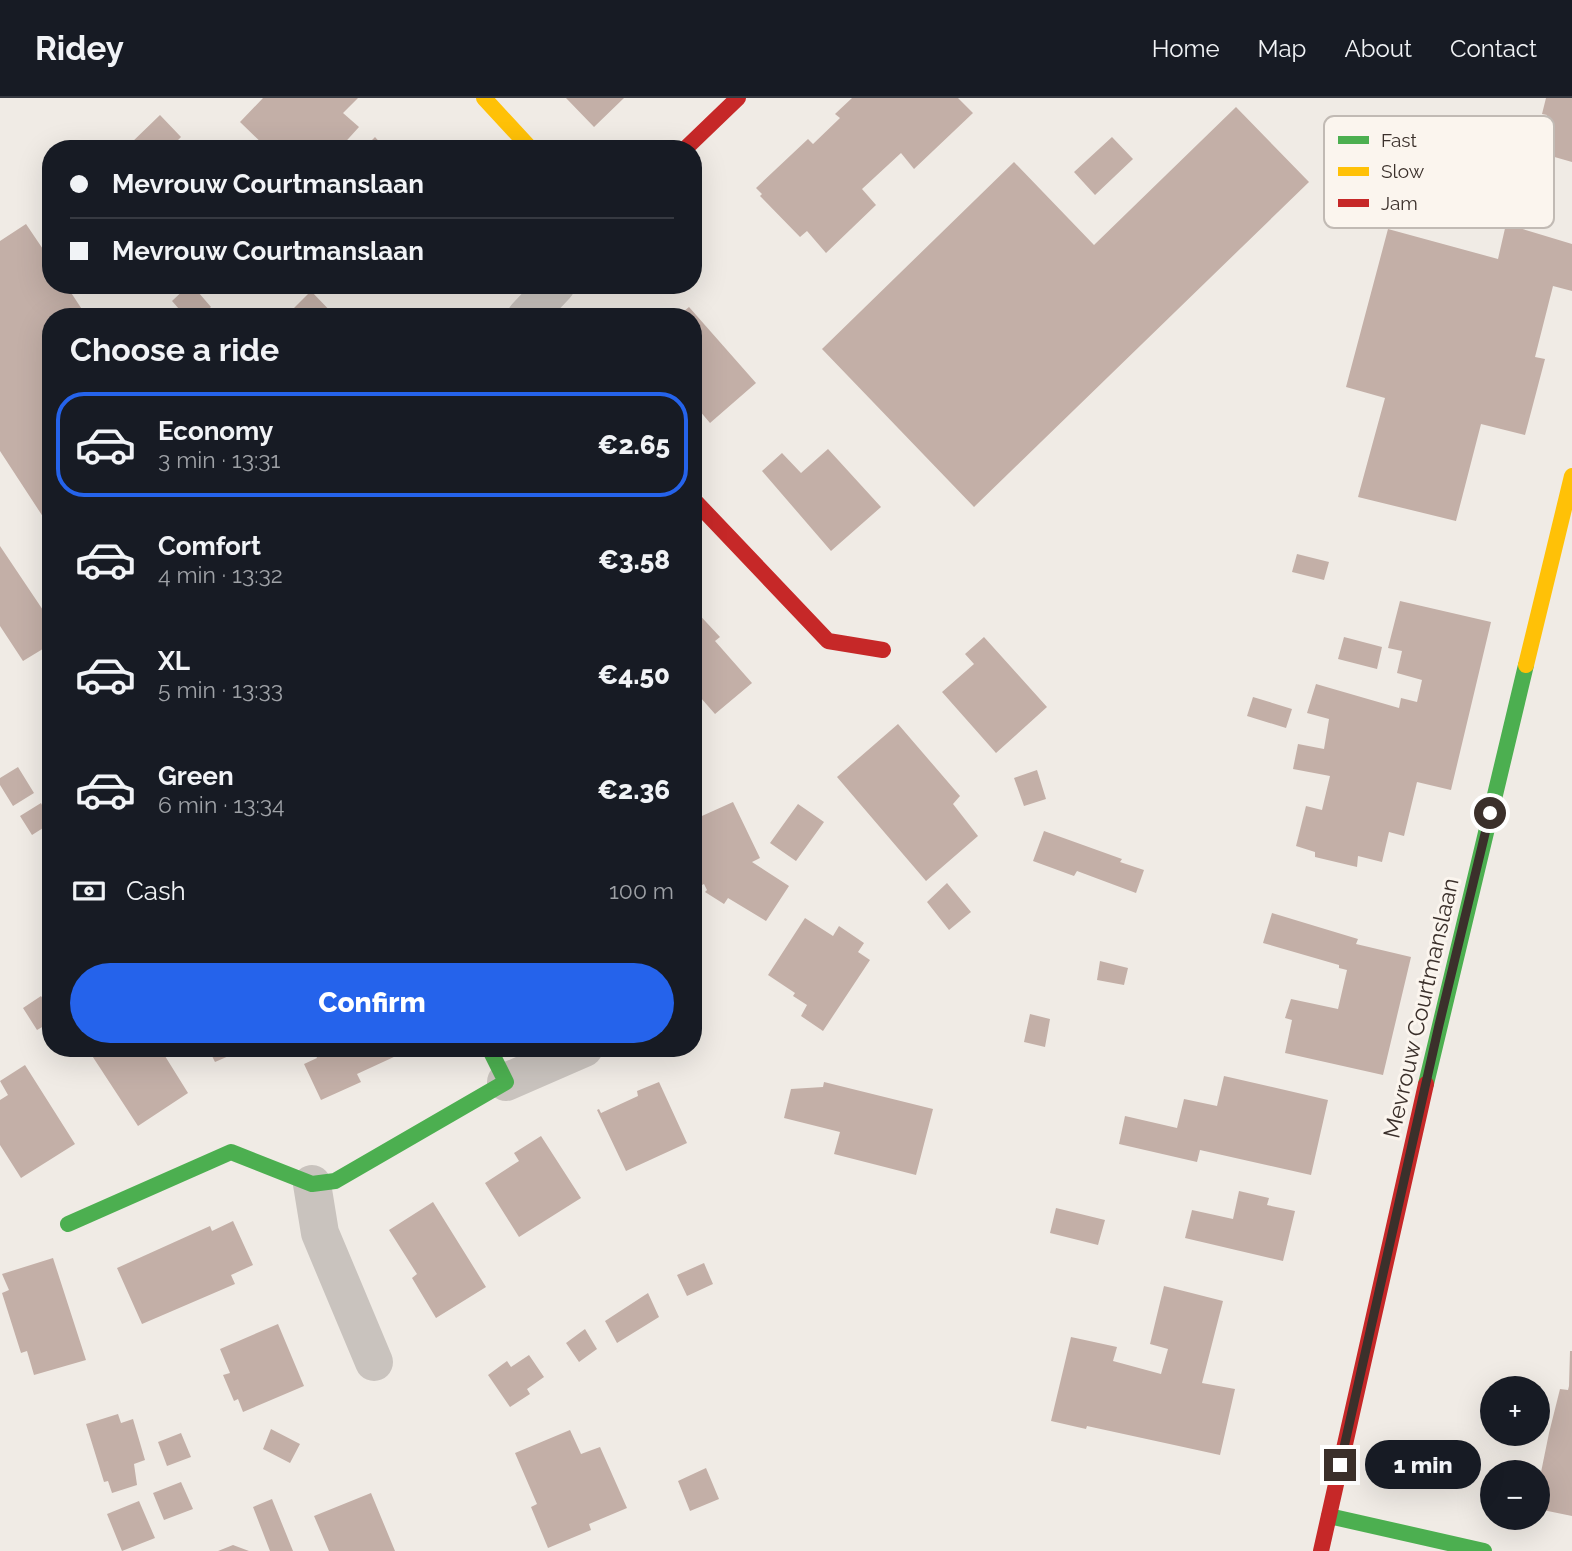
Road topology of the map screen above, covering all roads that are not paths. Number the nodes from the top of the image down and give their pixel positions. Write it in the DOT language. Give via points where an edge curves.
graph roads {
  1 [pos="484,98"];
  2 [pos="738,98"];
  3 [pos="523,140"];
  4 [pos="694,140"];
  5 [pos="548,294"];
  6 [pos="534,308"];
  7 [pos="1572,476"];
  8 [pos="702,508"];
  9 [pos="883,650"];
  10 [pos="494,1057"];
  11 [pos="563,1057"];
  12 [pos="506,1082"];
  13 [pos="312,1184"];
  14 [pos="68,1224"];
  15 [pos="374,1362"];
  16 [pos="1329,1516"];
  17 [pos="1321,1551"];
  18 [pos="1484,1551"];
  1 -- 3 [label="street"];
  2 -- 4 [label="street"];
  5 -- 6 [label="street"];
  7 -- 16 [label="street, Mevrouw Courtmanslaan" via="1439,1025"];
  8 -- 9 [label="street" via="828,641"];
  10 -- 12 [label="street"];
  11 -- 12 [label="street"];
  12 -- 13 [label="street" via="335,1181"];
  13 -- 14 [label="street" via="231,1152"];
  13 -- 15 [label="street" via="320,1233"];
  16 -- 17 [label="street, Mevrouw Courtmanslaan"];
  16 -- 18 [label="street"];
}
